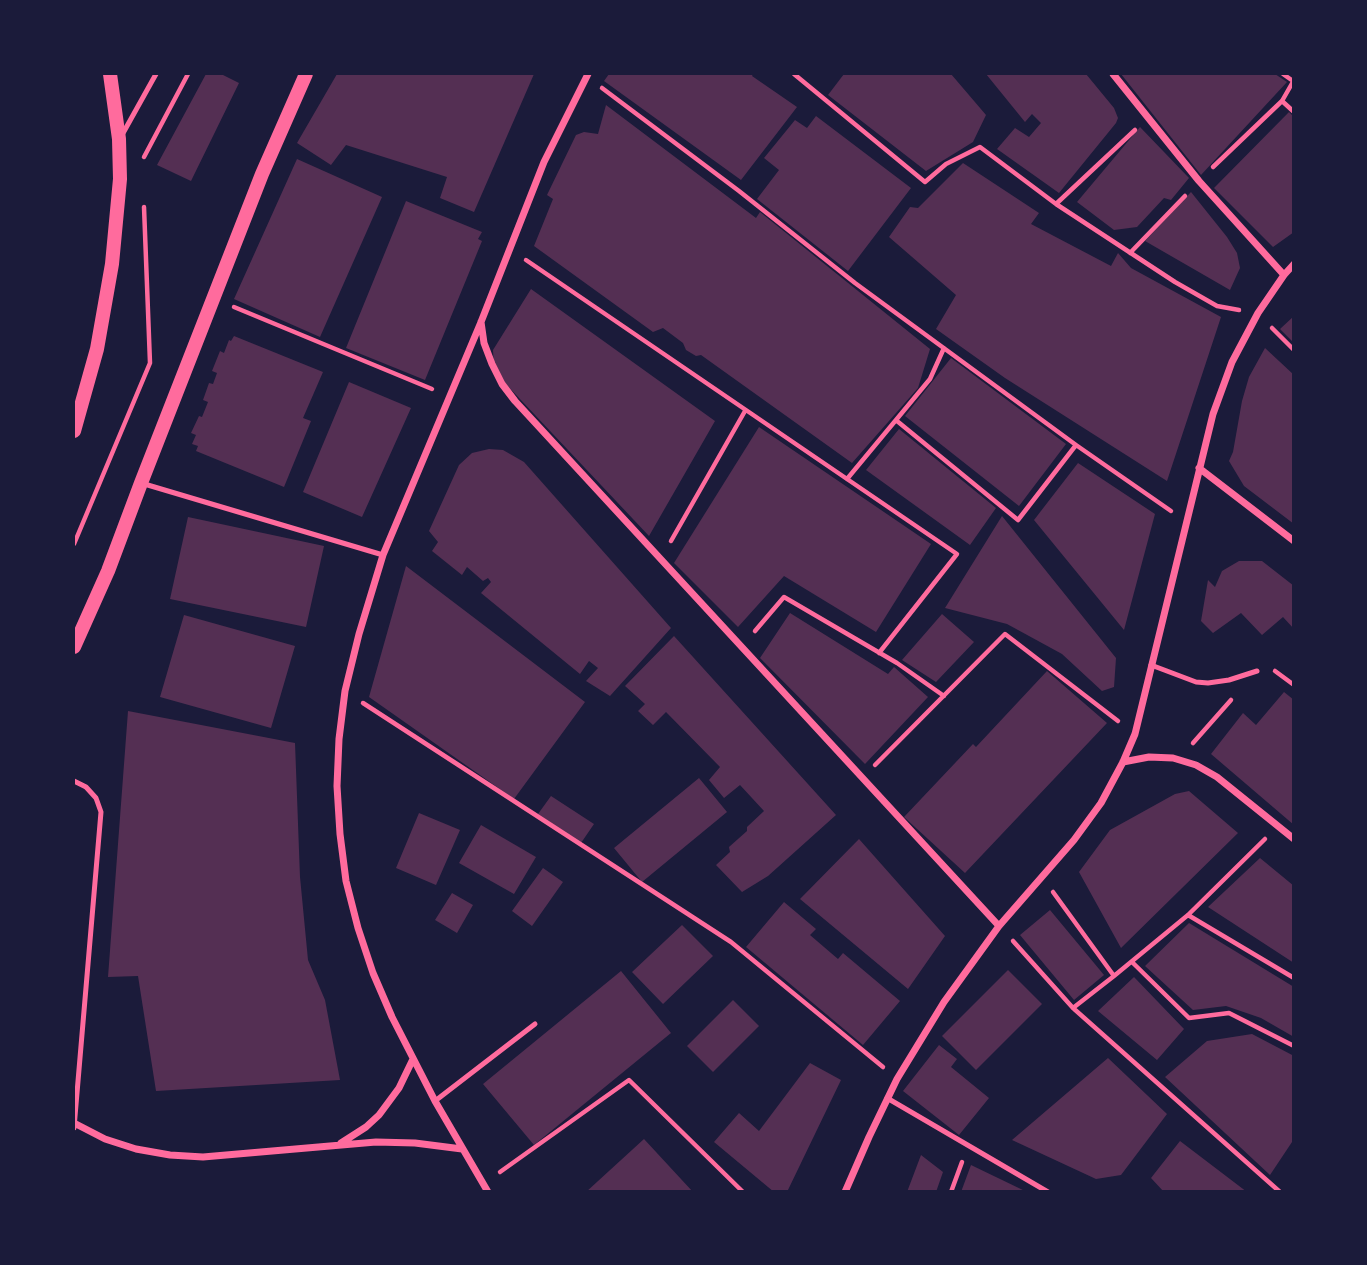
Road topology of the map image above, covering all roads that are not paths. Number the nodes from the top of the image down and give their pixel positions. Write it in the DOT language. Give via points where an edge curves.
graph roads {
  1 [pos="110,74"];
  2 [pos="156,74"];
  3 [pos="306,74"];
  4 [pos="585,74"];
  5 [pos="1113,74"];
  6 [pos="119,139"];
  7 [pos="1293,264"];
  8 [pos="1284,275"];
  9 [pos="481,322"];
  10 [pos="74,431"];
  11 [pos="1199,468"];
  12 [pos="141,483"];
  13 [pos="1293,541"];
  14 [pos="383,555"];
  15 [pos="74,647"];
  16 [pos="1151,665"];
  17 [pos="1257,671"];
  18 [pos="1123,762"];
  19 [pos="74,781"];
  20 [pos="1293,839"];
  21 [pos="999,926"];
  22 [pos="535,1024"];
  23 [pos="413,1059"];
  24 [pos="887,1098"];
  25 [pos="435,1101"];
  26 [pos="74,1125"];
  27 [pos="337,1145"];
  28 [pos="462,1149"];
  29 [pos="488,1192"];
  30 [pos="845,1192"];
  31 [pos="1048,1192"];
  1 -- 6 [label="main road"];
  2 -- 6 [label="lane"];
  3 -- 12 [label="main road"];
  4 -- 9 [label="street" via="544,162"];
  5 -- 8 [label="street" via="1199,181"];
  6 -- 10 [label="main road" via="112,264 97,349"];
  7 -- 8 [label="street"];
  8 -- 11 [label="street" via="1232,362"];
  9 -- 14 [label="street"];
  9 -- 21 [label="street" via="492,364 515,401"];
  11 -- 13 [label="street"];
  11 -- 16 [label="street"];
  12 -- 14 [label="lane"];
  12 -- 15 [label="main road"];
  14 -- 23 [label="street" via="345,691 337,786 346,881 358,928"];
  16 -- 17 [label="lane" via="1208,683"];
  16 -- 18 [label="street" via="1135,734"];
  18 -- 20 [label="street" via="1149,757 1196,765"];
  18 -- 21 [label="street" via="1074,840"];
  19 -- 26 [label="lane" via="96,798 101,812"];
  21 -- 24 [label="street" via="944,1002"];
  22 -- 25 [label="lane"];
  23 -- 25 [label="street"];
  23 -- 27 [label="street" via="400,1088 379,1115"];
  24 -- 30 [label="street"];
  24 -- 31 [label="lane"];
  25 -- 28 [label="street"];
  26 -- 27 [label="street" via="136,1149 170,1155 203,1157"];
  27 -- 28 [label="street" via="396,1142"];
  28 -- 29 [label="street"];
}
